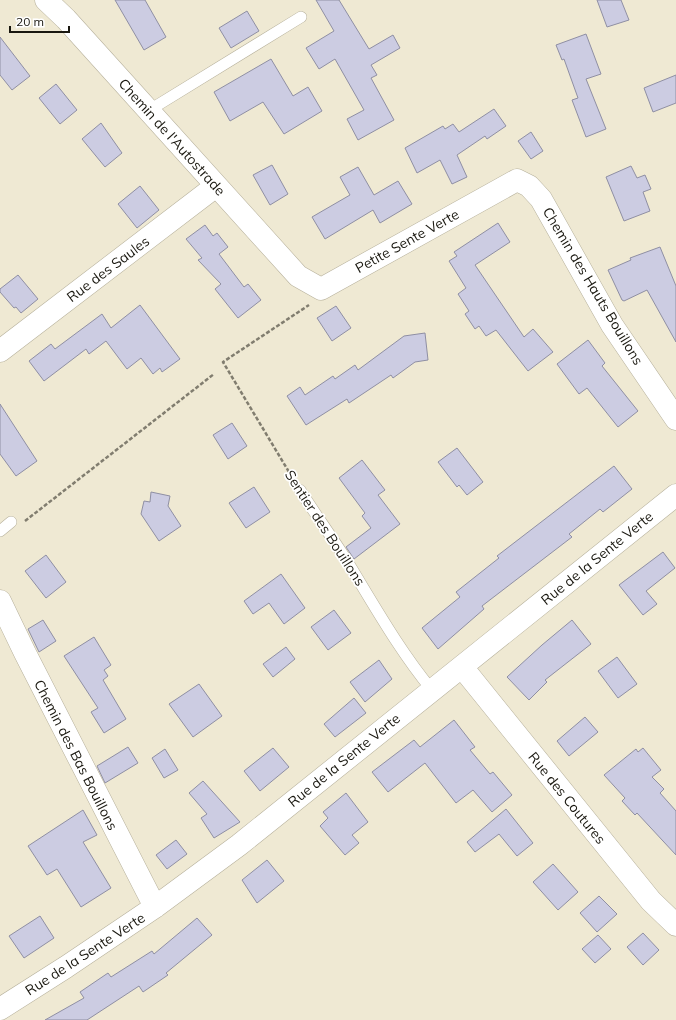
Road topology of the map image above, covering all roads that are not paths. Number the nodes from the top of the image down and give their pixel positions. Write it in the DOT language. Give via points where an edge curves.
graph roads {
  1 [pos="46,0"];
  2 [pos="301,17"];
  3 [pos="148,110"];
  4 [pos="517,180"];
  5 [pos="216,186"];
  6 [pos="298,276"];
  7 [pos="0,351"];
  8 [pos="676,419"];
  9 [pos="300,490"];
  10 [pos="676,495"];
  11 [pos="11,522"];
  12 [pos="0,531"];
  13 [pos="0,601"];
  14 [pos="462,667"];
  15 [pos="432,690"];
  16 [pos="155,908"];
  17 [pos="676,925"];
  18 [pos="0,1009"];
  1 -- 3 [label="street, Chemin de l'Autostrade"];
  2 -- 3 [label="lane"];
  3 -- 5 [label="street, Chemin de l'Autostrade"];
  4 -- 6 [label="street, Petite Sente Verte" via="321,289"];
  4 -- 8 [label="street, Chemin des Hauts Bouillons" via="530,186 540,199 612,325"];
  5 -- 6 [label="street, Chemin de l'Autostrade"];
  5 -- 7 [label="street, Rue des Saules"];
  9 -- 15 [label="lane, Sentier des Bouillons" via="411,664"];
  10 -- 14 [label="street, Rue de la Sente Verte"];
  11 -- 12 [label="lane"];
  13 -- 16 [label="street, Chemin des Bas Bouillons" via="28,661"];
  14 -- 15 [label="street, Rue de la Sente Verte"];
  14 -- 17 [label="street, Rue des Coutures" via="651,901"];
  15 -- 16 [label="street, Rue de la Sente Verte" via="239,845"];
  16 -- 18 [label="street, Rue de la Sente Verte"];
}
